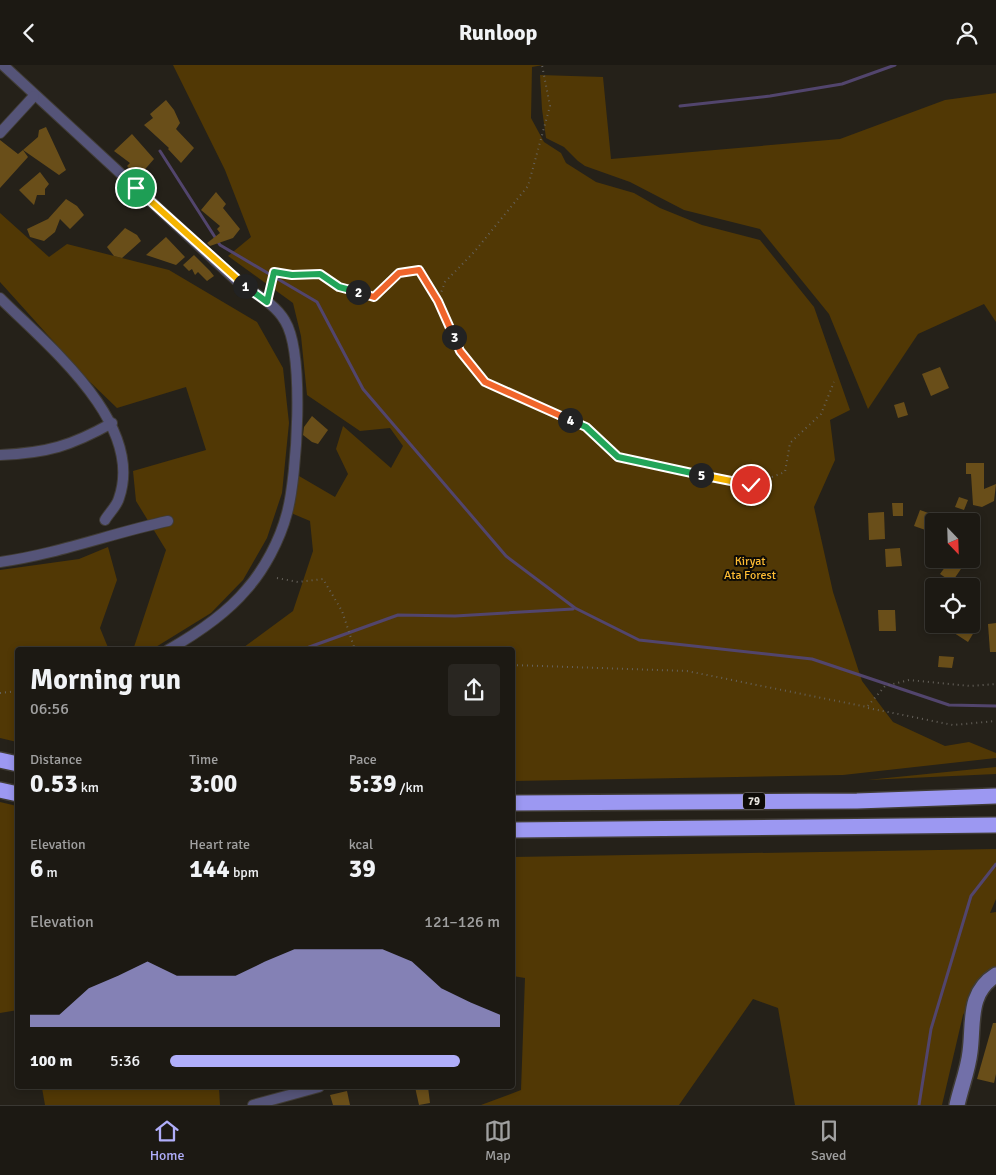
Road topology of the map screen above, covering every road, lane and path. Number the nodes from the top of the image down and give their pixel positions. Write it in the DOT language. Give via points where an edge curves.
graph roads {
  1 [pos="3,65"];
  2 [pos="542,65"];
  3 [pos="34,96"];
  4 [pos="0,133"];
  5 [pos="0,298"];
  6 [pos="438,301"];
  7 [pos="267,302"];
  8 [pos="834,383"];
  9 [pos="112,423"];
  10 [pos="0,455"];
  11 [pos="105,520"];
  12 [pos="168,521"];
  13 [pos="0,561"];
  14 [pos="277,578"];
  15 [pos="173,647"];
  16 [pos="354,647"];
  17 [pos="515,665"];
  18 [pos="996,684"];
  19 [pos="15,691"];
  20 [pos="0,693"];
  21 [pos="867,707"];
  22 [pos="996,721"];
  23 [pos="0,760"];
  24 [pos="15,763"];
  25 [pos="0,789"];
  26 [pos="15,793"];
  27 [pos="996,796"];
  28 [pos="515,803"];
  29 [pos="996,826"];
  30 [pos="515,830"];
  31 [pos="996,975"];
  32 [pos="996,986"];
  33 [pos="973,1022"];
  34 [pos="312,1089"];
  35 [pos="253,1105"];
  36 [pos="957,1105"];
  1 -- 3 [label="street"];
  2 -- 6 [label="path" via="550,106 528,186 445,282"];
  3 -- 4 [label="street"];
  3 -- 7 [label="street" via="236,280"];
  5 -- 9 [label="street" via="86,386"];
  6 -- 7 [label="path" via="419,270 399,273 374,297 339,287 320,274 274,272"];
  6 -- 8 [label="path" via="460,351 485,382 586,427 618,457 751,485 785,472 790,443 821,414"];
  7 -- 15 [label="street" via="286,322 296,363 294,483 287,515 271,554 247,590 229,608"];
  9 -- 10 [label="street" via="67,445 38,453"];
  9 -- 11 [label="street" via="122,450 124,476 119,499"];
  12 -- 13 [label="street" via="118,531 31,557"];
  14 -- 16 [label="path" via="298,582 323,579 342,611"];
  17 -- 21 [label="path" via="687,671"];
  18 -- 21 [label="path" via="970,686 909,681 885,685"];
  19 -- 20 [label="path"];
  21 -- 22 [label="path" via="953,725"];
  23 -- 24 [label="highway"];
  25 -- 26 [label="highway"];
  27 -- 28 [label="highway, 79" via="866,801"];
  29 -- 30 [label="highway, 79"];
  31 -- 33 [label="street" via="977,995"];
  32 -- 33 [label="street"];
  33 -- 36 [label="street" via="970,1054"];
  34 -- 35 [label="street"];
}
